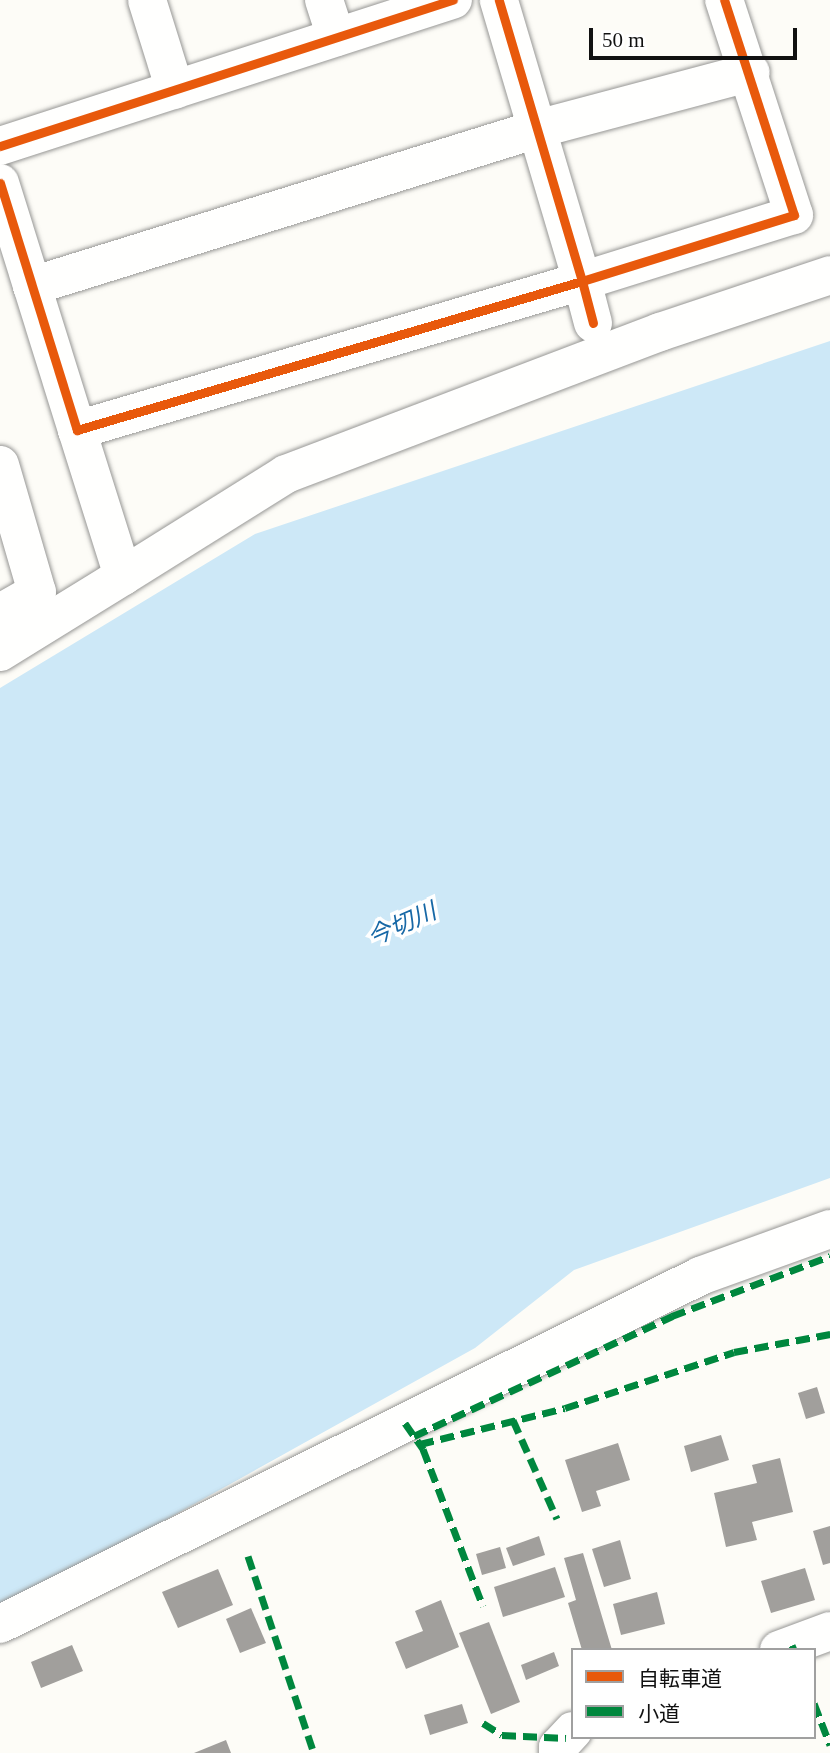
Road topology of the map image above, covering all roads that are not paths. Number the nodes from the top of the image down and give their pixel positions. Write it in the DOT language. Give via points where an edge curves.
graph roads {
  1 [pos="147,0"];
  2 [pos="324,0"];
  3 [pos="453,0"];
  4 [pos="499,0"];
  5 [pos="724,0"];
  6 [pos="336,37"];
  7 [pos="751,72"];
  8 [pos="175,90"];
  9 [pos="537,129"];
  10 [pos="0,146"];
  11 [pos="0,183"];
  12 [pos="830,275"];
  13 [pos="582,281"];
  14 [pos="32,286"];
  15 [pos="593,323"];
  16 [pos="77,430"];
  17 [pos="0,465"];
  18 [pos="123,576"];
  19 [pos="0,613"];
  20 [pos="0,652"];
  21 [pos="830,1229"];
  22 [pos="0,1624"];
  23 [pos="830,1631"];
  24 [pos="784,1648"];
  25 [pos="571,1733"];
  26 [pos="558,1753"];
  1 -- 8 [label="street"];
  2 -- 6 [label="street"];
  3 -- 6 [label="street"];
  4 -- 9 [label="street"];
  5 -- 7 [label="street"];
  6 -- 8 [label="street"];
  7 -- 9 [label="street"];
  7 -- 13 [label="street" via="794,215"];
  8 -- 10 [label="street"];
  9 -- 13 [label="street"];
  9 -- 14 [label="street"];
  11 -- 14 [label="street"];
  12 -- 18 [label="street" via="660,332 286,474"];
  13 -- 15 [label="street"];
  13 -- 16 [label="street"];
  14 -- 16 [label="street"];
  16 -- 18 [label="street"];
  17 -- 19 [label="street" via="37,593"];
  18 -- 20 [label="street"];
  21 -- 22 [label="street" via="700,1276"];
  23 -- 24 [label="street"];
  25 -- 26 [label="street" via="558,1746"];
}
